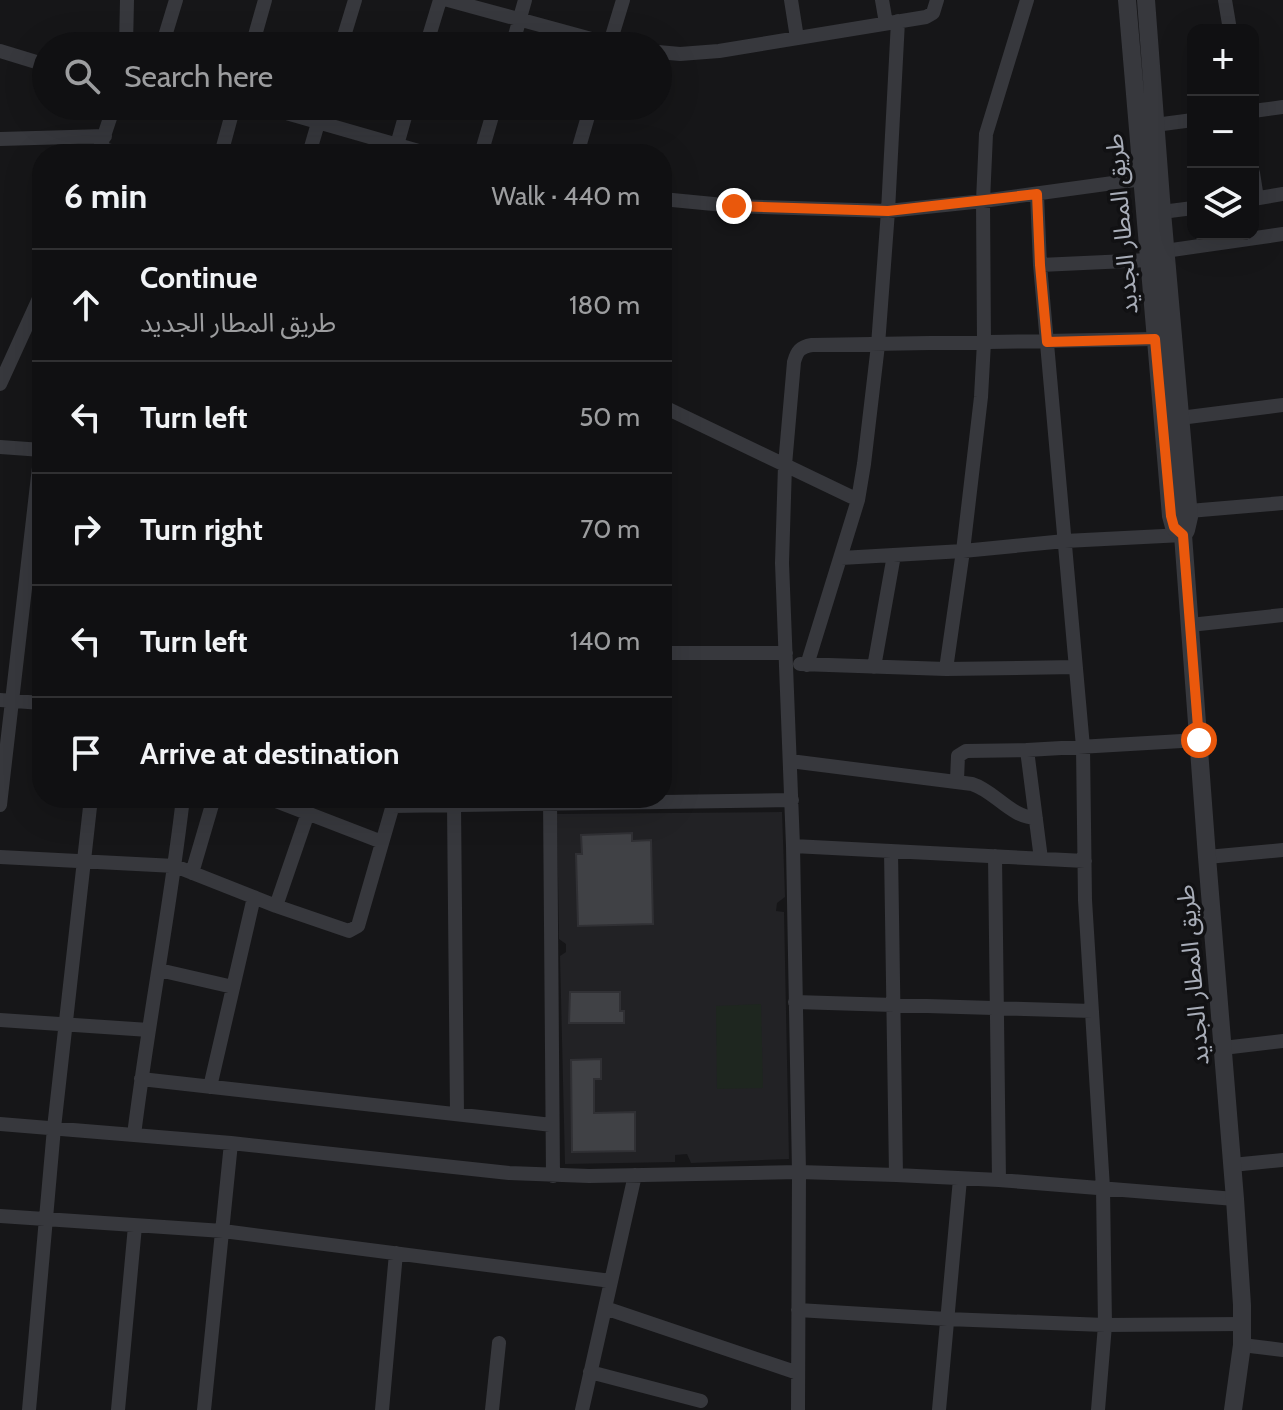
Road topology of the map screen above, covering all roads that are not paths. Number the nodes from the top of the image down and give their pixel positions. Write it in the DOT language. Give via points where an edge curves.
graph roads {
  1 [pos="127,0"];
  2 [pos="176,0"];
  3 [pos="265,0"];
  4 [pos="355,0"];
  5 [pos="440,0"];
  6 [pos="448,0"];
  7 [pos="525,0"];
  8 [pos="623,0"];
  9 [pos="791,0"];
  10 [pos="882,0"];
  11 [pos="937,0"];
  12 [pos="1027,0"];
  13 [pos="1127,0"];
  14 [pos="1146,0"];
  15 [pos="1225,0"];
  16 [pos="519,20"];
  17 [pos="892,22"];
  18 [pos="1229,24"];
  19 [pos="126,32"];
  20 [pos="166,32"];
  21 [pos="256,32"];
  22 [pos="345,32"];
  23 [pos="430,32"];
  24 [pos="516,32"];
  25 [pos="561,32"];
  26 [pos="613,32"];
  27 [pos="797,38"];
  28 [pos="0,51"];
  29 [pos="672,52"];
  30 [pos="32,61"];
  31 [pos="1283,107"];
  32 [pos="1259,110"];
  33 [pos="109,120"];
  34 [pos="230,120"];
  35 [pos="311,120"];
  36 [pos="404,120"];
  37 [pos="491,120"];
  38 [pos="587,120"];
  39 [pos="1187,121"];
  40 [pos="318,122"];
  41 [pos="1155,125"];
  42 [pos="0,139"];
  43 [pos="72,144"];
  44 [pos="102,144"];
  45 [pos="224,144"];
  46 [pos="312,144"];
  47 [pos="381,144"];
  48 [pos="397,144"];
  49 [pos="484,144"];
  50 [pos="580,144"];
  51 [pos="1142,179"];
  52 [pos="1037,194"];
  53 [pos="1283,194"];
  54 [pos="1259,198"];
  55 [pos="672,200"];
  56 [pos="983,201"];
  57 [pos="1187,209"];
  58 [pos="888,211"];
  59 [pos="1162,212"];
  60 [pos="1283,234"];
  61 [pos="1157,256"];
  62 [pos="1040,265"];
  63 [pos="32,314"];
  64 [pos="1155,339"];
  65 [pos="984,342"];
  66 [pos="1047,342"];
  67 [pos="878,345"];
  68 [pos="0,384"];
  69 [pos="1283,405"];
  70 [pos="672,411"];
  71 [pos="1180,418"];
  72 [pos="0,447"];
  73 [pos="32,449"];
  74 [pos="785,465"];
  75 [pos="858,500"];
  76 [pos="1283,503"];
  77 [pos="1189,511"];
  78 [pos="32,514"];
  79 [pos="1183,535"];
  80 [pos="1065,541"];
  81 [pos="963,551"];
  82 [pos="894,555"];
  83 [pos="841,558"];
  84 [pos="1283,615"];
  85 [pos="1190,625"];
  86 [pos="672,653"];
  87 [pos="786,658"];
  88 [pos="807,665"];
  89 [pos="874,667"];
  90 [pos="1076,667"];
  91 [pos="946,669"];
  92 [pos="6,700"];
  93 [pos="32,702"];
  94 [pos="1199,740"];
  95 [pos="1083,747"];
  96 [pos="1027,750"];
  97 [pos="790,761"];
  98 [pos="957,780"];
  99 [pos="672,800"];
  100 [pos="792,800"];
  101 [pos="0,805"];
  102 [pos="90,808"];
  103 [pos="182,808"];
  104 [pos="211,808"];
  105 [pos="295,808"];
  106 [pos="392,808"];
  107 [pos="454,808"];
  108 [pos="550,808"];
  109 [pos="308,813"];
  110 [pos="1036,818"];
  111 [pos="382,842"];
  112 [pos="793,846"];
  113 [pos="1283,850"];
  114 [pos="891,851"];
  115 [pos="995,856"];
  116 [pos="0,857"];
  117 [pos="1207,857"];
  118 [pos="1041,859"];
  119 [pos="1085,861"];
  120 [pos="84,862"];
  121 [pos="175,866"];
  122 [pos="192,873"];
  123 [pos="254,897"];
  124 [pos="276,906"];
  125 [pos="159,970"];
  126 [pos="233,987"];
  127 [pos="795,1002"];
  128 [pos="893,1005"];
  129 [pos="996,1008"];
  130 [pos="1092,1011"];
  131 [pos="0,1020"];
  132 [pos="66,1024"];
  133 [pos="149,1030"];
  134 [pos="1283,1041"];
  135 [pos="1223,1048"];
  136 [pos="141,1079"];
  137 [pos="210,1087"];
  138 [pos="457,1114"];
  139 [pos="0,1124"];
  140 [pos="552,1125"];
  141 [pos="54,1128"];
  142 [pos="134,1135"];
  143 [pos="231,1143"];
  144 [pos="1283,1160"];
  145 [pos="1232,1165"];
  146 [pos="799,1172"];
  147 [pos="635,1175"];
  148 [pos="896,1175"];
  149 [pos="553,1176"];
  150 [pos="960,1179"];
  151 [pos="999,1180"];
  152 [pos="1103,1188"];
  153 [pos="1235,1199"];
  154 [pos="0,1216"];
  155 [pos="46,1219"];
  156 [pos="135,1226"];
  157 [pos="223,1231"];
  158 [pos="396,1253"];
  159 [pos="611,1281"];
  160 [pos="605,1308"];
  161 [pos="798,1310"];
  162 [pos="947,1319"];
  163 [pos="1242,1324"];
  164 [pos="1105,1325"];
  165 [pos="499,1343"];
  166 [pos="1242,1345"];
  167 [pos="1283,1350"];
  168 [pos="590,1372"];
  169 [pos="798,1373"];
  170 [pos="701,1401"];
  171 [pos="29,1410"];
  172 [pos="118,1410"];
  173 [pos="204,1410"];
  174 [pos="382,1410"];
  175 [pos="492,1410"];
  176 [pos="582,1410"];
  177 [pos="798,1410"];
  178 [pos="939,1410"];
  179 [pos="1098,1410"];
  180 [pos="1233,1410"];
  1 -- 19 [label="street"];
  2 -- 20 [label="street"];
  3 -- 21 [label="street"];
  4 -- 22 [label="street"];
  5 -- 23 [label="street"];
  6 -- 16 [label="street"];
  7 -- 16 [label="street"];
  8 -- 26 [label="street"];
  9 -- 27 [label="street"];
  10 -- 17 [label="street"];
  11 -- 17 [label="street" via="930,15"];
  12 -- 56 [label="street" via="986,134"];
  13 -- 51 [label="street, طريق المطار الجديد"];
  14 -- 41 [label="street, طريق المطار الجديد"];
  15 -- 18 [label="street"];
  16 -- 24 [label="street"];
  16 -- 25 [label="street"];
  17 -- 27 [label="street"];
  17 -- 58 [label="street"];
  27 -- 29 [label="street"];
  28 -- 30 [label="street"];
  31 -- 32 [label="street"];
  33 -- 44 [label="street"];
  34 -- 45 [label="street"];
  35 -- 40 [label="street"];
  36 -- 48 [label="street"];
  37 -- 49 [label="street"];
  38 -- 50 [label="street"];
  39 -- 41 [label="street"];
  40 -- 46 [label="street"];
  40 -- 47 [label="street"];
  41 -- 59 [label="street, طريق المطار الجديد"];
  42 -- 43 [label="street"];
  51 -- 52 [label="street"];
  51 -- 61 [label="street, طريق المطار الجديد"];
  52 -- 56 [label="street"];
  52 -- 62 [label="street"];
  53 -- 54 [label="street"];
  55 -- 58 [label="street"];
  56 -- 58 [label="street"];
  56 -- 65 [label="street"];
  57 -- 59 [label="street"];
  58 -- 67 [label="street"];
  59 -- 61 [label="street, طريق المطار الجديد"];
  60 -- 61 [label="street"];
  61 -- 62 [label="street"];
  61 -- 64 [label="street, طريق المطار الجديد"];
  61 -- 71 [label="street, طريق المطار الجديد"];
  62 -- 66 [label="street"];
  63 -- 68 [label="street"];
  64 -- 66 [label="street"];
  64 -- 79 [label="street, طريق المطار الجديد" via="1171,516"];
  65 -- 66 [label="street"];
  65 -- 67 [label="street"];
  65 -- 81 [label="street"];
  66 -- 80 [label="street"];
  67 -- 74 [label="street" via="812,345 799,350"];
  67 -- 75 [label="street"];
  69 -- 71 [label="street"];
  70 -- 74 [label="street"];
  71 -- 77 [label="street, طريق المطار الجديد"];
  72 -- 73 [label="street"];
  74 -- 75 [label="street"];
  74 -- 87 [label="street"];
  75 -- 83 [label="street"];
  76 -- 77 [label="street"];
  77 -- 79 [label="street, طريق المطار الجديد"];
  78 -- 92 [label="street"];
  79 -- 80 [label="street"];
  79 -- 85 [label="street, طريق المطار الجديد"];
  80 -- 81 [label="street"];
  80 -- 90 [label="street"];
  81 -- 82 [label="street"];
  81 -- 91 [label="street"];
  82 -- 83 [label="street"];
  82 -- 89 [label="street"];
  83 -- 88 [label="street"];
  84 -- 85 [label="street"];
  85 -- 94 [label="street, طريق المطار الجديد"];
  86 -- 87 [label="street"];
  87 -- 88 [label="street"];
  87 -- 97 [label="street"];
  88 -- 89 [label="street"];
  89 -- 91 [label="street"];
  90 -- 91 [label="street"];
  90 -- 95 [label="street"];
  92 -- 93 [label="street"];
  92 -- 101 [label="street"];
  94 -- 95 [label="street"];
  94 -- 117 [label="street, طريق المطار الجديد"];
  95 -- 96 [label="street"];
  95 -- 119 [label="street"];
  96 -- 98 [label="street" via="961,753"];
  96 -- 110 [label="street"];
  97 -- 98 [label="street"];
  97 -- 100 [label="street"];
  98 -- 110 [label="street" via="981,786 1021,815"];
  99 -- 100 [label="street"];
  100 -- 112 [label="street"];
  102 -- 120 [label="street"];
  103 -- 121 [label="street"];
  104 -- 122 [label="street"];
  105 -- 109 [label="street"];
  106 -- 111 [label="street"];
  107 -- 138 [label="street"];
  108 -- 140 [label="street"];
  109 -- 111 [label="street"];
  109 -- 124 [label="street"];
  110 -- 118 [label="street"];
  111 -- 124 [label="street" via="354,930"];
  112 -- 114 [label="street"];
  112 -- 127 [label="street"];
  113 -- 117 [label="street"];
  114 -- 115 [label="street"];
  114 -- 128 [label="street"];
  115 -- 118 [label="street"];
  115 -- 129 [label="street"];
  116 -- 120 [label="street"];
  117 -- 135 [label="street, طريق المطار الجديد"];
  118 -- 119 [label="street"];
  119 -- 130 [label="street"];
  120 -- 121 [label="street"];
  120 -- 132 [label="street"];
  121 -- 122 [label="street"];
  121 -- 125 [label="street"];
  122 -- 123 [label="street"];
  123 -- 124 [label="street"];
  123 -- 126 [label="street"];
  125 -- 126 [label="street"];
  125 -- 133 [label="street"];
  126 -- 137 [label="street"];
  127 -- 128 [label="street"];
  127 -- 146 [label="street"];
  128 -- 129 [label="street"];
  128 -- 148 [label="street"];
  129 -- 130 [label="street"];
  129 -- 151 [label="street"];
  130 -- 152 [label="street"];
  131 -- 132 [label="street"];
  132 -- 133 [label="street"];
  132 -- 141 [label="street"];
  133 -- 136 [label="street"];
  134 -- 135 [label="street"];
  135 -- 145 [label="street, طريق المطار الجديد"];
  136 -- 137 [label="street"];
  136 -- 142 [label="street"];
  137 -- 138 [label="street"];
  138 -- 140 [label="street"];
  139 -- 141 [label="street"];
  140 -- 149 [label="street"];
  141 -- 142 [label="street"];
  141 -- 155 [label="street"];
  142 -- 143 [label="street"];
  143 -- 149 [label="street"];
  143 -- 157 [label="street"];
  144 -- 145 [label="street"];
  145 -- 153 [label="street, طريق المطار الجديد"];
  146 -- 147 [label="street"];
  146 -- 148 [label="street"];
  146 -- 161 [label="street"];
  147 -- 149 [label="street"];
  147 -- 159 [label="street"];
  148 -- 150 [label="street"];
  150 -- 151 [label="street"];
  150 -- 162 [label="street"];
  151 -- 152 [label="street"];
  152 -- 153 [label="street"];
  152 -- 164 [label="street"];
  153 -- 163 [label="street, طريق المطار الجديد"];
  154 -- 155 [label="street"];
  155 -- 156 [label="street"];
  155 -- 171 [label="street"];
  156 -- 157 [label="street"];
  156 -- 172 [label="street"];
  157 -- 158 [label="street"];
  157 -- 173 [label="street"];
  158 -- 159 [label="street"];
  158 -- 174 [label="street"];
  159 -- 160 [label="street"];
  160 -- 168 [label="street"];
  160 -- 169 [label="street"];
  161 -- 162 [label="street"];
  161 -- 169 [label="street"];
  162 -- 164 [label="street"];
  162 -- 178 [label="street"];
  163 -- 164 [label="street"];
  163 -- 166 [label="street, طريق المطار الجديد"];
  164 -- 179 [label="street"];
  165 -- 175 [label="street"];
  166 -- 167 [label="street"];
  166 -- 180 [label="street, طريق المطار الجديد"];
  168 -- 170 [label="street"];
  168 -- 176 [label="street"];
  169 -- 177 [label="street"];
}
